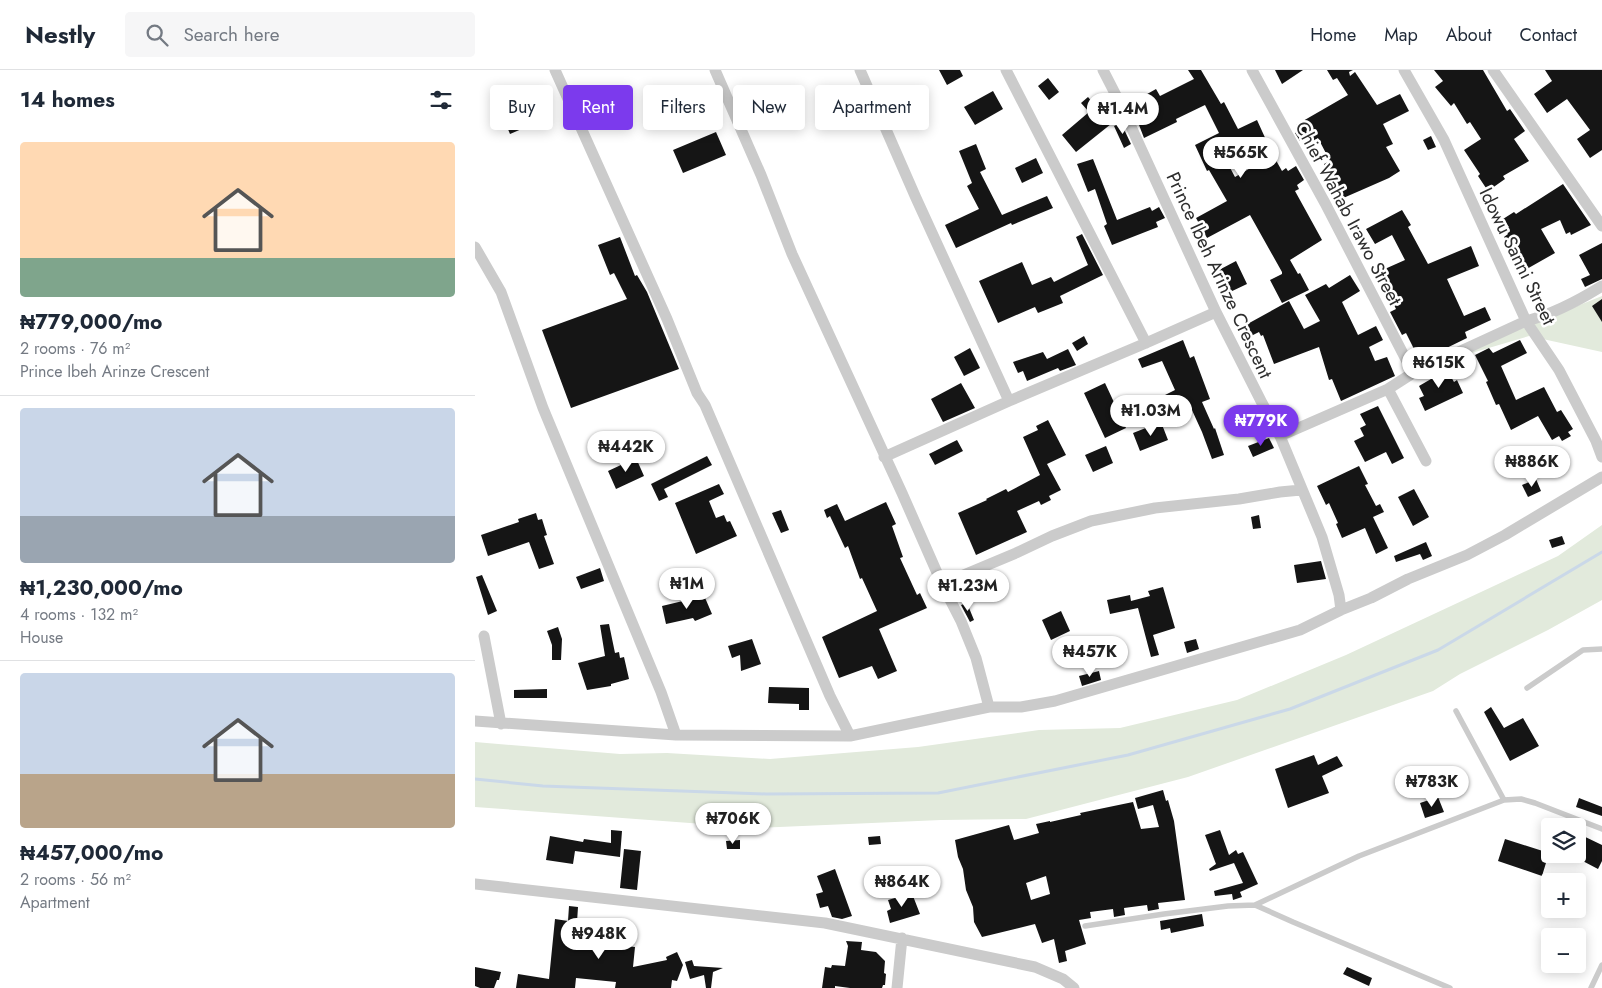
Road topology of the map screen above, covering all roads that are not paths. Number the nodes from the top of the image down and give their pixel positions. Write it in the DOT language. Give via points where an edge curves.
graph roads {
  1 [pos="555,70"];
  2 [pos="715,70"];
  3 [pos="860,70"];
  4 [pos="1006,70"];
  5 [pos="1103,70"];
  6 [pos="1252,70"];
  7 [pos="1404,70"];
  8 [pos="1493,70"];
  9 [pos="1602,226"];
  10 [pos="475,247"];
  11 [pos="1602,286"];
  12 [pos="1216,312"];
  13 [pos="1527,321"];
  14 [pos="1146,343"];
  15 [pos="1413,374"];
  16 [pos="1388,389"];
  17 [pos="1009,401"];
  18 [pos="1280,436"];
  19 [pos="885,457"];
  20 [pos="1602,457"];
  21 [pos="1425,461"];
  22 [pos="1602,477"];
  23 [pos="1301,490"];
  24 [pos="943,584"];
  25 [pos="1341,610"];
  26 [pos="484,636"];
  27 [pos="1602,649"];
  28 [pos="1527,688"];
  29 [pos="989,707"];
  30 [pos="1456,712"];
  31 [pos="475,721"];
  32 [pos="501,724"];
  33 [pos="676,735"];
  34 [pos="850,736"];
  35 [pos="1504,800"];
  36 [pos="1602,829"];
  37 [pos="475,884"];
  38 [pos="1255,904"];
  39 [pos="1085,926"];
  40 [pos="902,938"];
  41 [pos="1602,965"];
  42 [pos="897,988"];
  43 [pos="1074,988"];
  44 [pos="1450,988"];
  45 [pos="1591,988"];
  1 -- 34 [label="street"];
  2 -- 19 [label="street" via="792,254"];
  3 -- 17 [label="street"];
  4 -- 14 [label="street"];
  5 -- 12 [label="street, Prince Ibeh Arinze Crescent"];
  6 -- 15 [label="street, Chief Wahab Irawo Street"];
  7 -- 13 [label="street, Idowu Sanni Street" via="1444,140"];
  8 -- 9 [label="street"];
  10 -- 33 [label="street" via="501,292 543,408"];
  11 -- 13 [label="street" via="1579,301"];
  12 -- 14 [label="street"];
  12 -- 18 [label="street, Prince Ibeh Arinze Crescent"];
  13 -- 15 [label="street"];
  13 -- 20 [label="street, Idowu Sanni Street" via="1563,378"];
  14 -- 17 [label="street"];
  15 -- 16 [label="street"];
  16 -- 18 [label="street"];
  16 -- 21 [label="street"];
  17 -- 19 [label="street"];
  18 -- 23 [label="street, Prince Ibeh Arinze Crescent"];
  19 -- 24 [label="street"];
  22 -- 25 [label="street" via="1467,555"];
  23 -- 24 [label="street" via="1155,508 1091,521"];
  23 -- 25 [label="street, Prince Ibeh Arinze Crescent" via="1322,537"];
  24 -- 29 [label="street" via="976,658"];
  25 -- 29 [label="street" via="1300,630 1055,701 1021,707"];
  26 -- 32 [label="street"];
  27 -- 28 [label="lane" via="1583,650"];
  29 -- 34 [label="street"];
  30 -- 35 [label="lane"];
  31 -- 32 [label="street"];
  32 -- 33 [label="street"];
  33 -- 34 [label="street"];
  35 -- 36 [label="lane" via="1521,799 1535,803"];
  35 -- 38 [label="lane" via="1359,856"];
  37 -- 40 [label="street" via="825,923"];
  38 -- 39 [label="lane"];
  38 -- 44 [label="lane"];
  40 -- 42 [label="street"];
  40 -- 43 [label="street" via="1035,967 1063,979"];
  41 -- 45 [label="lane"];
}
